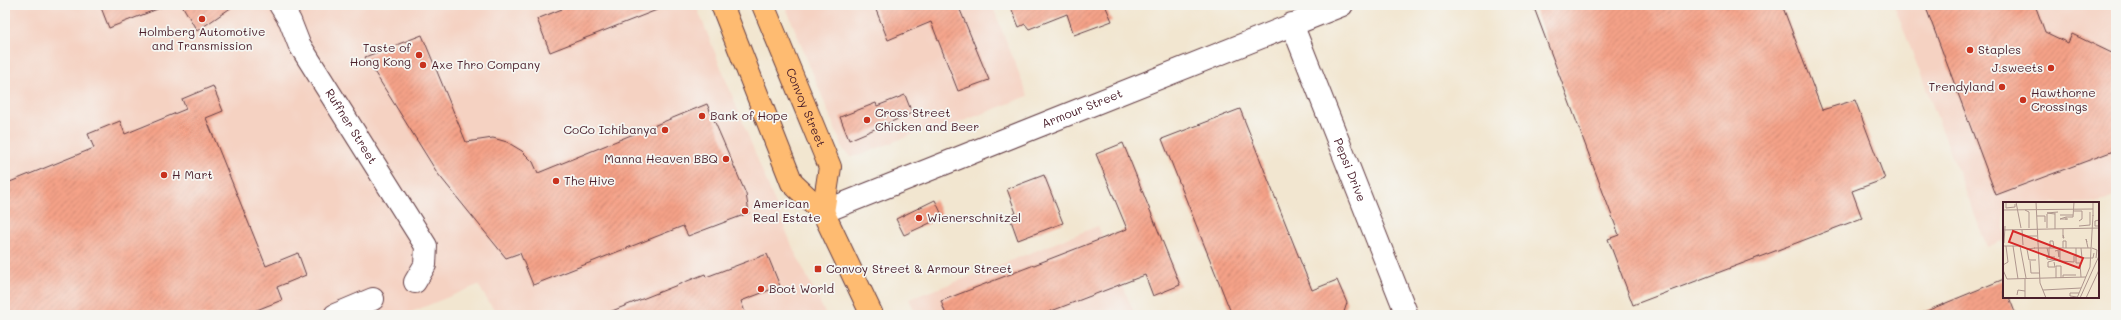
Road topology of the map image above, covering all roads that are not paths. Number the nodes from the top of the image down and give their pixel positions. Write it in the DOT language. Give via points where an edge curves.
graph roads {
  1 [pos="280,5"];
  2 [pos="722,5"];
  3 [pos="763,5"];
  4 [pos="1342,5"];
  5 [pos="1292,24"];
  6 [pos="823,212"];
  7 [pos="415,282"];
  8 [pos="373,299"];
  9 [pos="334,315"];
  10 [pos="872,315"];
  11 [pos="1406,315"];
  1 -- 7 [label="street, Ruffner Street" via="299,44 426,246 425,265"];
  2 -- 6 [label="main road" via="792,183"];
  3 -- 6 [label="main road, Convoy Street" via="830,167"];
  4 -- 5 [label="street, Armour Street"];
  5 -- 6 [label="street, Armour Street"];
  5 -- 11 [label="street, Pepsi Drive"];
  6 -- 10 [label="main road"];
  8 -- 9 [label="street"];
}
